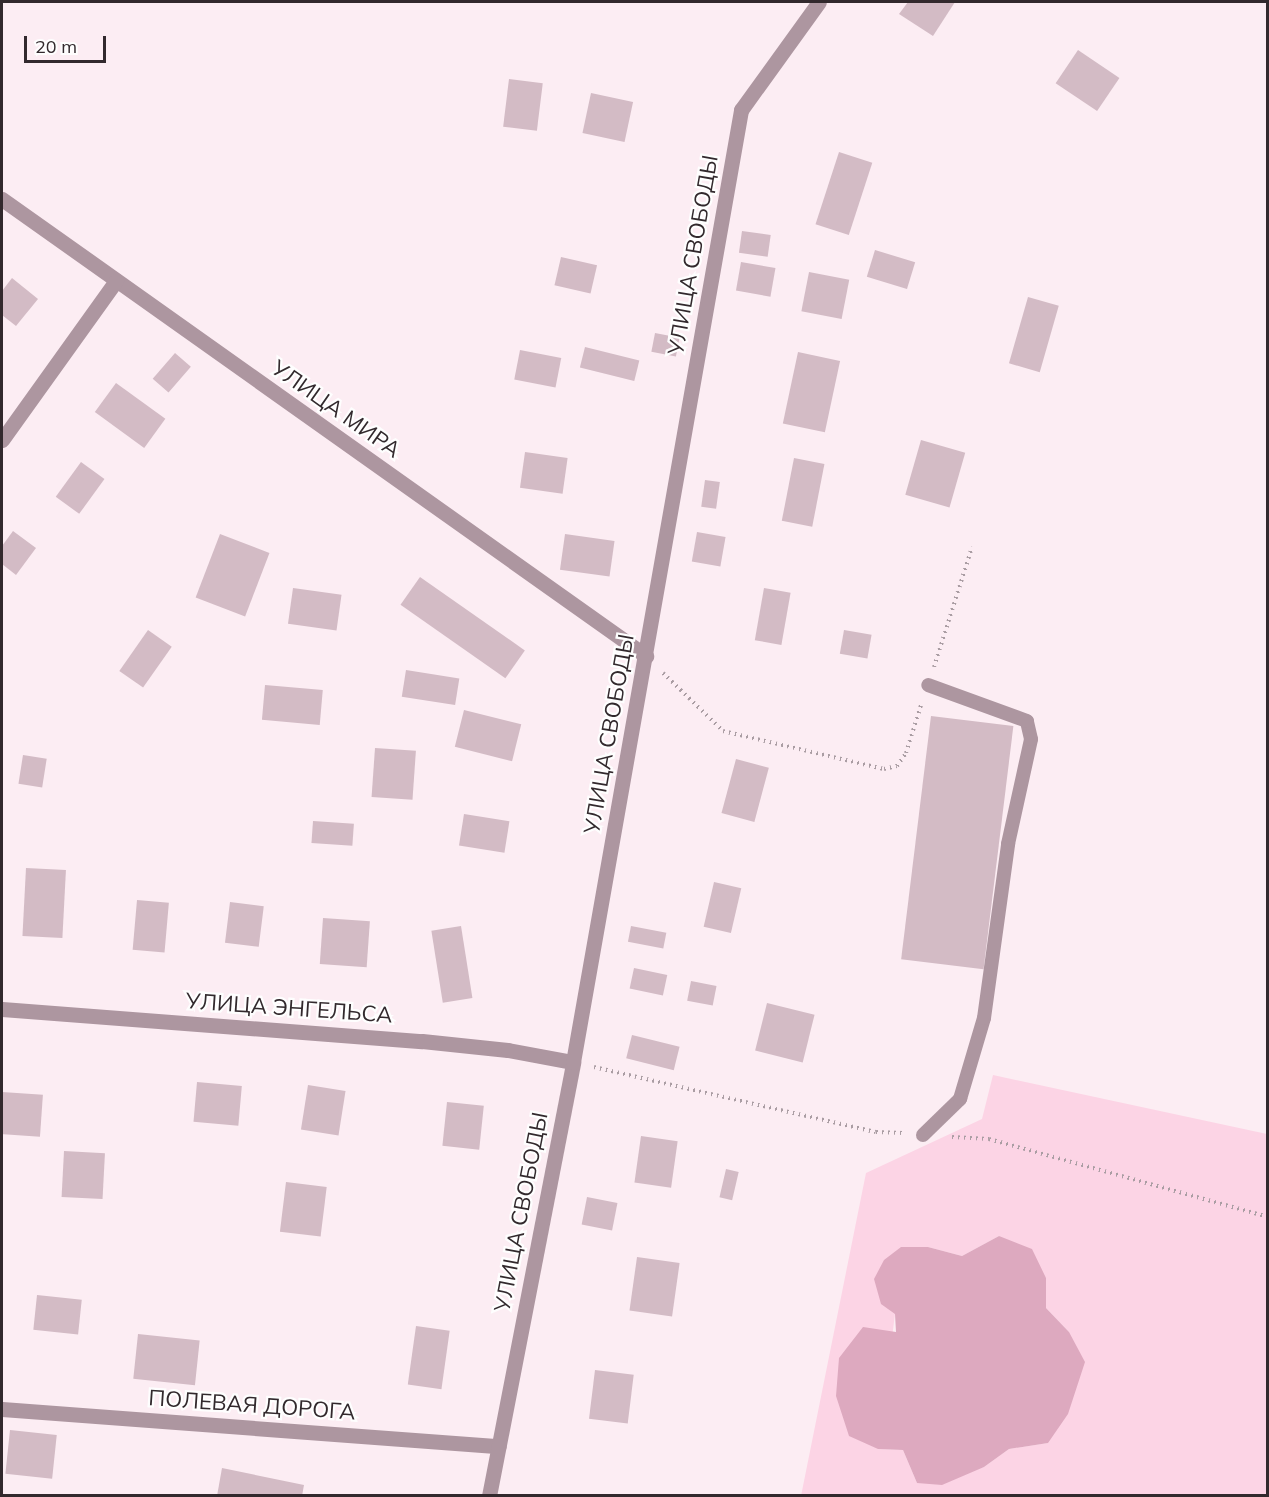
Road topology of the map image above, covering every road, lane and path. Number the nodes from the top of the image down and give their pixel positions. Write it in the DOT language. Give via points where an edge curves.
graph roads {
  1 [pos="819,2"];
  2 [pos="2,199"];
  3 [pos="116,281"];
  4 [pos="2,440"];
  5 [pos="972,547"];
  6 [pos="646,656"];
  7 [pos="928,685"];
  8 [pos="2,1009"];
  9 [pos="573,1062"];
  10 [pos="923,1135"];
  11 [pos="2,1409"];
  12 [pos="499,1446"];
  13 [pos="489,1496"];
  1 -- 6 [label="street, УЛИЦА СВОБОДЫ" via="741,110"];
  2 -- 3 [label="street, УЛИЦА МИРА"];
  3 -- 4 [label="street"];
  3 -- 6 [label="street, УЛИЦА МИРА"];
  5 -- 7 [label="path"];
  6 -- 7 [label="path" via="723,731 884,769 897,766 906,753"];
  6 -- 9 [label="street, УЛИЦА СВОБОДЫ"];
  7 -- 10 [label="lane" via="1027,722 1031,739 1008,844 984,1018 960,1099"];
  8 -- 9 [label="street, УЛИЦА ЭНГЕЛЬСА" via="422,1041"];
  9 -- 12 [label="street, УЛИЦА СВОБОДЫ"];
  11 -- 12 [label="street, ПОЛЕВАЯ ДОРОГА"];
  12 -- 13 [label="street, УЛИЦА СВОБОДЫ"];
}
